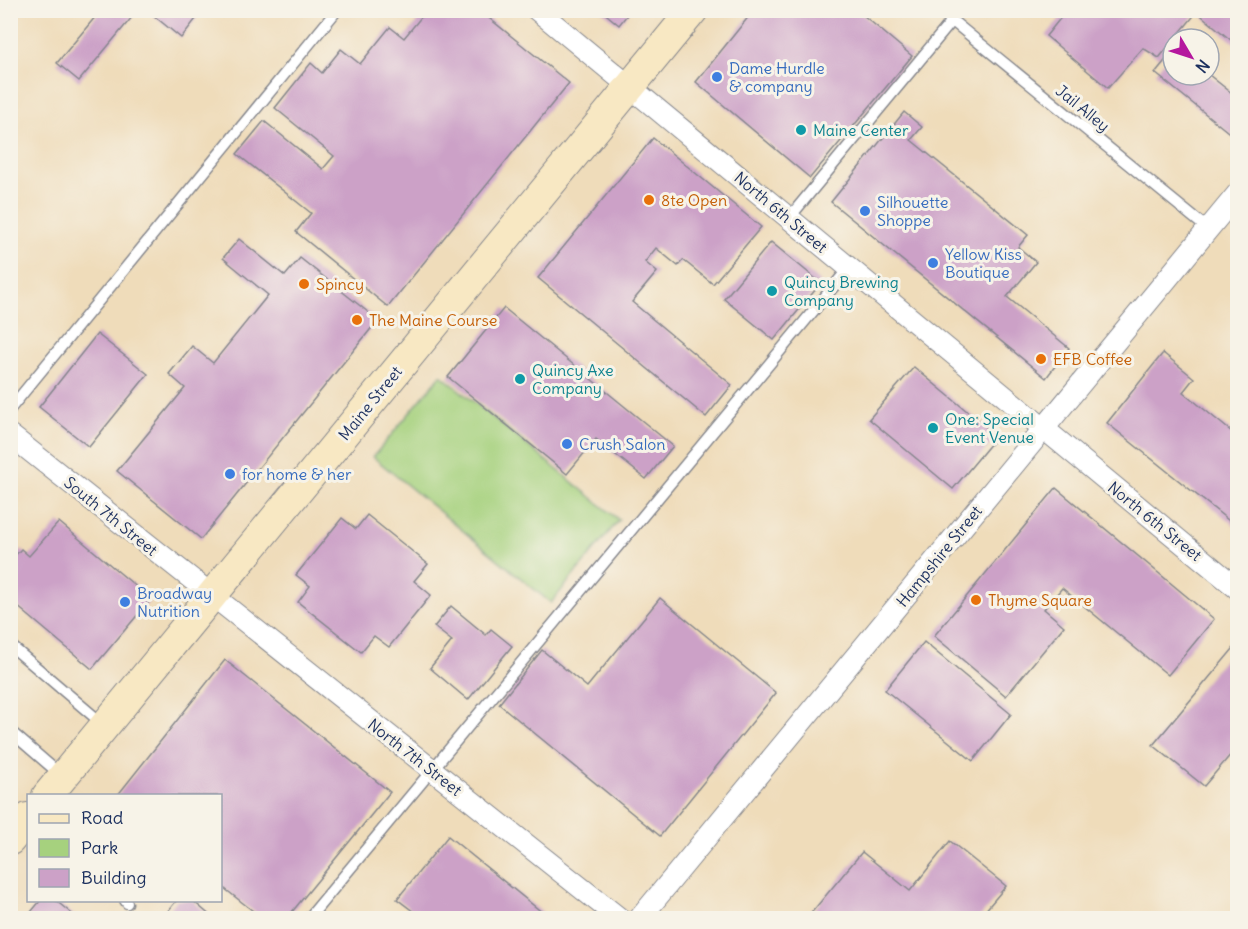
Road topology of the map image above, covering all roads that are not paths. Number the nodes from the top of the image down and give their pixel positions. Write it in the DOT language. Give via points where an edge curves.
graph roads {
  1 [pos="337,10"];
  2 [pos="537,10"];
  3 [pos="693,10"];
  4 [pos="939,10"];
  5 [pos="952,21"];
  6 [pos="630,87"];
  7 [pos="1238,193"];
  8 [pos="789,218"];
  9 [pos="1208,228"];
  10 [pos="849,268"];
  11 [pos="10,409"];
  12 [pos="1043,429"];
  13 [pos="10,435"];
  14 [pos="1238,589"];
  15 [pos="211,596"];
  16 [pos="10,645"];
  17 [pos="105,725"];
  18 [pos="10,730"];
  19 [pos="433,771"];
  20 [pos="54,786"];
  21 [pos="309,918"];
  22 [pos="619,918"];
  23 [pos="640,918"];
  1 -- 11 [label="lane"];
  2 -- 6 [label="street, North 6th Street"];
  3 -- 6 [label="street, Maine Street"];
  4 -- 5 [label="lane, Jail Alley"];
  5 -- 8 [label="lane"];
  5 -- 9 [label="lane, Jail Alley"];
  6 -- 8 [label="street, North 6th Street"];
  6 -- 15 [label="street, Maine Street"];
  7 -- 9 [label="street, Hampshire Street"];
  8 -- 10 [label="street, North 6th Street"];
  9 -- 12 [label="street, Hampshire Street"];
  10 -- 12 [label="street, North 6th Street"];
  10 -- 19 [label="lane"];
  12 -- 14 [label="street, North 6th Street"];
  12 -- 23 [label="street, Hampshire Street"];
  13 -- 15 [label="street, South 7th Street"];
  15 -- 17 [label="street, Maine Street"];
  15 -- 19 [label="street, North 7th Street"];
  16 -- 17 [label="lane"];
  17 -- 20 [label="street, Maine Street"];
  18 -- 20 [label="lane"];
  19 -- 21 [label="lane"];
  19 -- 22 [label="street, North 7th Street"];
}
